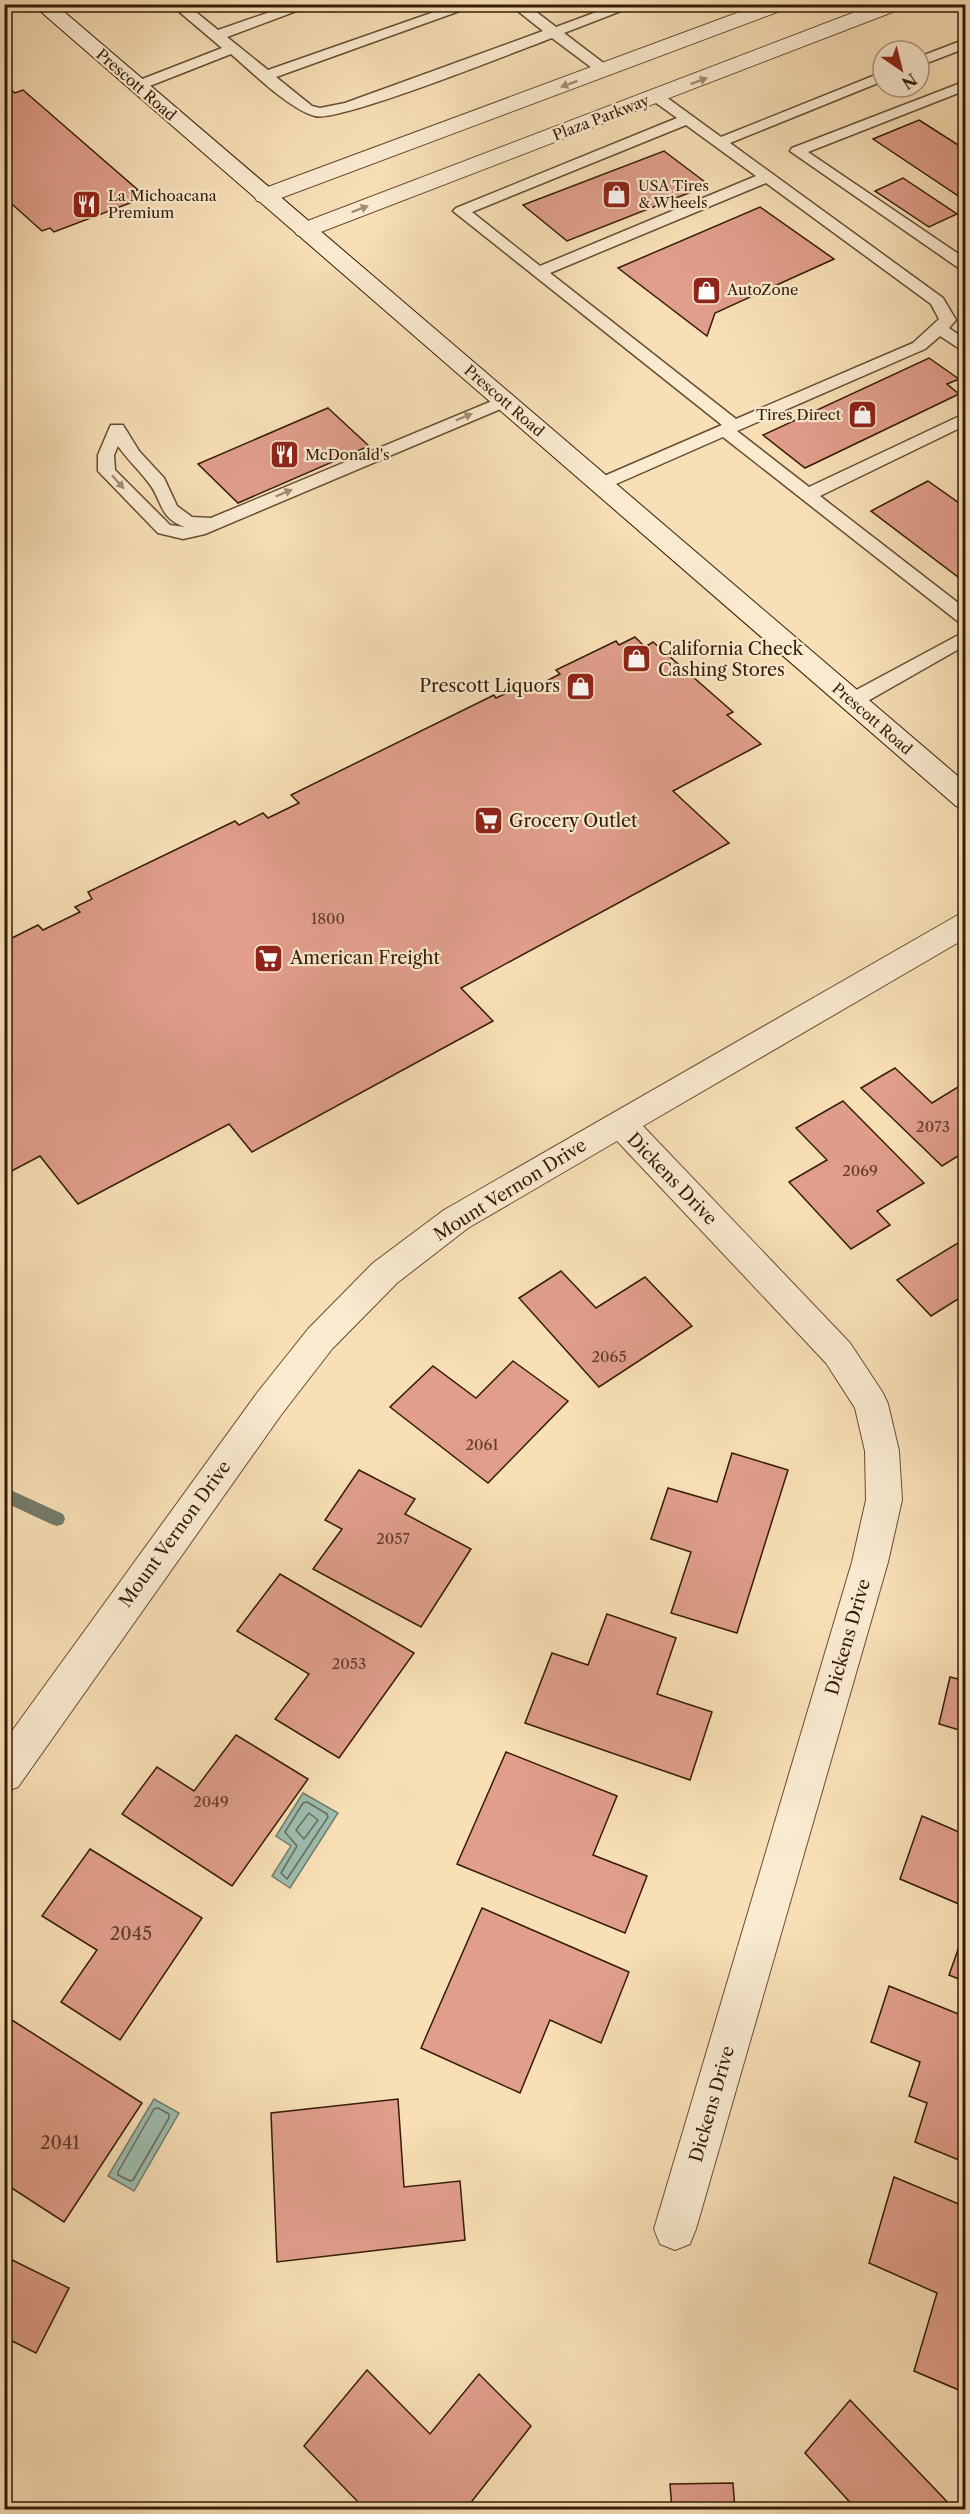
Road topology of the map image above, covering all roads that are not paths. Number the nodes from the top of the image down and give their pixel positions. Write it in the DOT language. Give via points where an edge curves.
graph roads {
  1 [pos="42,4"];
  2 [pos="177,4"];
  3 [pos="308,4"];
  4 [pos="472,4"];
  5 [pos="516,4"];
  6 [pos="632,4"];
  7 [pos="781,4"];
  8 [pos="896,4"];
  9 [pos="555,33"];
  10 [pos="216,36"];
  11 [pos="966,43"];
  12 [pos="232,49"];
  13 [pos="931,57"];
  14 [pos="605,71"];
  15 [pos="266,76"];
  16 [pos="871,81"];
  17 [pos="966,85"];
  18 [pos="137,86"];
  19 [pos="657,97"];
  20 [pos="688,119"];
  21 [pos="721,142"];
  22 [pos="768,177"];
  23 [pos="265,196"];
  24 [pos="305,230"];
  25 [pos="966,266"];
  26 [pos="539,272"];
  27 [pos="939,328"];
  28 [pos="966,348"];
  29 [pos="504,401"];
  30 [pos="966,418"];
  31 [pos="730,428"];
  32 [pos="600,484"];
  33 [pos="807,495"];
  34 [pos="215,523"];
  35 [pos="966,619"];
  36 [pos="966,637"];
  37 [pos="852,701"];
  38 [pos="966,799"];
  39 [pos="966,924"];
  40 [pos="620,1123"];
  41 [pos="4,1774"];
  42 [pos="675,2229"];
  1 -- 18 [label="street, Prescott Road"];
  2 -- 10 [label="lane"];
  3 -- 10 [label="lane"];
  4 -- 15 [label="lane"];
  5 -- 9 [label="lane"];
  6 -- 9 [label="lane"];
  7 -- 14 [label="street"];
  19 -- 8 [label="street, Plaza Parkway, one-way"];
  9 -- 14 [label="lane"];
  9 -- 15 [label="lane" via="349,107 319,113 307,109"];
  10 -- 12 [label="lane"];
  11 -- 13 [label="lane"];
  12 -- 15 [label="lane"];
  12 -- 18 [label="lane"];
  14 -- 23 [label="street, one-way"];
  16 -- 21 [label="lane"];
  17 -- 25 [label="lane" via="797,151"];
  18 -- 23 [label="street, Prescott Road"];
  19 -- 20 [label="lane"];
  24 -- 19 [label="street, Plaza Parkway, one-way"];
  20 -- 21 [label="lane"];
  20 -- 26 [label="lane" via="461,211"];
  21 -- 22 [label="lane"];
  22 -- 26 [label="lane"];
  22 -- 27 [label="lane" via="937,301 948,320"];
  23 -- 24 [label="street, Prescott Road"];
  24 -- 29 [label="street, Prescott Road"];
  26 -- 31 [label="lane"];
  27 -- 28 [label="lane"];
  27 -- 31 [label="lane" via="918,346"];
  29 -- 32 [label="street, Prescott Road"];
  34 -- 29 [label="lane, one-way"];
  30 -- 33 [label="lane"];
  31 -- 32 [label="lane"];
  31 -- 33 [label="lane"];
  32 -- 37 [label="street, Prescott Road"];
  33 -- 35 [label="lane"];
  34 -- 34 [label="lane, one-way" via="188,522 175,514 158,482 132,454 117,429 106,455 107,471 148,515 173,533"];
  36 -- 37 [label="lane"];
  37 -- 38 [label="street, Prescott Road"];
  39 -- 40 [label="street, Mount Vernon Drive"];
  40 -- 41 [label="street, Mount Vernon Drive" via="456,1219 385,1273 320,1339 269,1404"];
  40 -- 42 [label="street, Dickens Drive" via="838,1353 871,1404 882,1451 884,1500 870,1562"];
}
